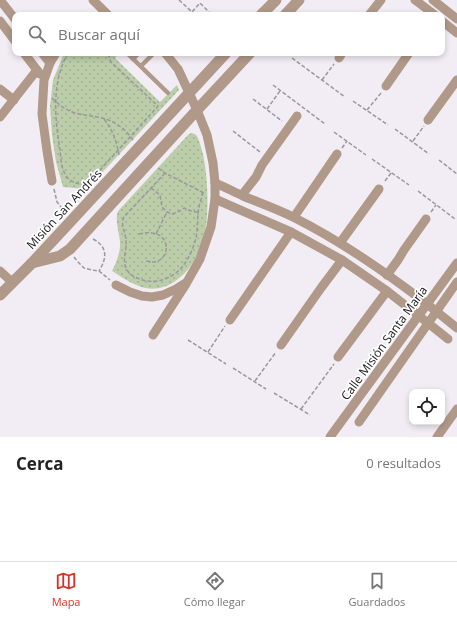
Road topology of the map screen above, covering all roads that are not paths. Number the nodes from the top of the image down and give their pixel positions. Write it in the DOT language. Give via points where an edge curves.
graph roads {
  1 [pos="0,0"];
  2 [pos="93,0"];
  3 [pos="276,0"];
  4 [pos="299,0"];
  5 [pos="381,0"];
  6 [pos="415,0"];
  7 [pos="439,2"];
  8 [pos="105,12"];
  9 [pos="265,12"];
  10 [pos="288,12"];
  11 [pos="371,12"];
  12 [pos="430,12"];
  13 [pos="12,15"];
  14 [pos="457,19"];
  15 [pos="445,24"];
  16 [pos="2,28"];
  17 [pos="457,34"];
  18 [pos="12,38"];
  19 [pos="26,56"];
  20 [pos="44,56"];
  21 [pos="54,56"];
  22 [pos="130,56"];
  23 [pos="136,56"];
  24 [pos="151,56"];
  25 [pos="167,56"];
  26 [pos="223,56"];
  27 [pos="247,56"];
  28 [pos="407,56"];
  29 [pos="133,59"];
  30 [pos="50,64"];
  31 [pos="141,66"];
  32 [pos="37,70"];
  33 [pos="44,80"];
  34 [pos="457,80"];
  35 [pos="386,86"];
  36 [pos="0,89"];
  37 [pos="168,92"];
  38 [pos="188,93"];
  39 [pos="14,100"];
  40 [pos="197,110"];
  41 [pos="297,116"];
  42 [pos="0,117"];
  43 [pos="428,120"];
  44 [pos="338,154"];
  45 [pos="52,181"];
  46 [pos="215,183"];
  47 [pos="379,189"];
  48 [pos="242,195"];
  49 [pos="215,199"];
  50 [pos="294,217"];
  51 [pos="426,218"];
  52 [pos="71,221"];
  53 [pos="291,232"];
  54 [pos="84,234"];
  55 [pos="340,243"];
  56 [pos="342,260"];
  57 [pos="32,263"];
  58 [pos="457,263"];
  59 [pos="0,272"];
  60 [pos="388,275"];
  61 [pos="12,282"];
  62 [pos="187,282"];
  63 [pos="457,282"];
  64 [pos="116,285"];
  65 [pos="387,291"];
  66 [pos="0,295"];
  67 [pos="427,305"];
  68 [pos="437,311"];
  69 [pos="419,316"];
  70 [pos="230,320"];
  71 [pos="428,323"];
  72 [pos="457,328"];
  73 [pos="153,335"];
  74 [pos="448,339"];
  75 [pos="281,346"];
  76 [pos="338,357"];
  77 [pos="457,409"];
  78 [pos="359,422"];
  79 [pos="330,437"];
  80 [pos="437,437"];
  1 -- 13 [label="street"];
  2 -- 8 [label="street"];
  3 -- 9 [label="street"];
  4 -- 10 [label="street"];
  5 -- 11 [label="street"];
  6 -- 12 [label="street"];
  7 -- 14 [label="street"];
  15 -- 17 [label="street"];
  16 -- 18 [label="street"];
  19 -- 32 [label="street"];
  20 -- 30 [label="street"];
  21 -- 30 [label="street"];
  22 -- 29 [label="lane"];
  23 -- 29 [label="lane"];
  24 -- 31 [label="lane"];
  25 -- 38 [label="street" via="178,69"];
  26 -- 38 [label="street, Misión San Andrés"];
  27 -- 40 [label="street, Misión San Andrés"];
  28 -- 35 [label="street"];
  29 -- 31 [label="lane"];
  30 -- 33 [label="street"];
  31 -- 37 [label="lane"];
  32 -- 33 [label="street"];
  32 -- 39 [label="street"];
  33 -- 45 [label="street" via="42,114"];
  34 -- 43 [label="street"];
  36 -- 39 [label="street"];
  38 -- 40 [label="street"];
  38 -- 52 [label="street, Misión San Andrés"];
  39 -- 42 [label="street"];
  40 -- 46 [label="street" via="213,163"];
  40 -- 54 [label="street, Misión San Andrés"];
  41 -- 48 [label="street"];
  44 -- 50 [label="street"];
  46 -- 48 [label="street"];
  46 -- 49 [label="street"];
  47 -- 55 [label="street"];
  48 -- 50 [label="street"];
  49 -- 53 [label="street"];
  49 -- 62 [label="street" via="206,244"];
  50 -- 55 [label="street"];
  51 -- 60 [label="street"];
  52 -- 54 [label="street"];
  52 -- 57 [label="street, Misión San Andrés"];
  53 -- 56 [label="street"];
  53 -- 70 [label="street"];
  54 -- 57 [label="street, Misión San Andrés" via="60,256"];
  55 -- 60 [label="street"];
  56 -- 65 [label="street"];
  56 -- 75 [label="street"];
  57 -- 61 [label="street"];
  58 -- 67 [label="street, Calle Misión Santa María"];
  59 -- 61 [label="street"];
  60 -- 67 [label="street"];
  61 -- 66 [label="street"];
  62 -- 64 [label="street" via="163,295 152,297 142,296"];
  62 -- 73 [label="street"];
  63 -- 68 [label="street, Calle Misión Santa María"];
  65 -- 69 [label="street"];
  65 -- 76 [label="street"];
  67 -- 68 [label="street"];
  67 -- 69 [label="street, Calle Misión Santa María"];
  68 -- 71 [label="street, Calle Misión Santa María"];
  68 -- 72 [label="street"];
  69 -- 71 [label="street"];
  69 -- 79 [label="street, Calle Misión Santa María"];
  71 -- 74 [label="street"];
  71 -- 78 [label="street, Calle Misión Santa María"];
  77 -- 80 [label="street"];
}
